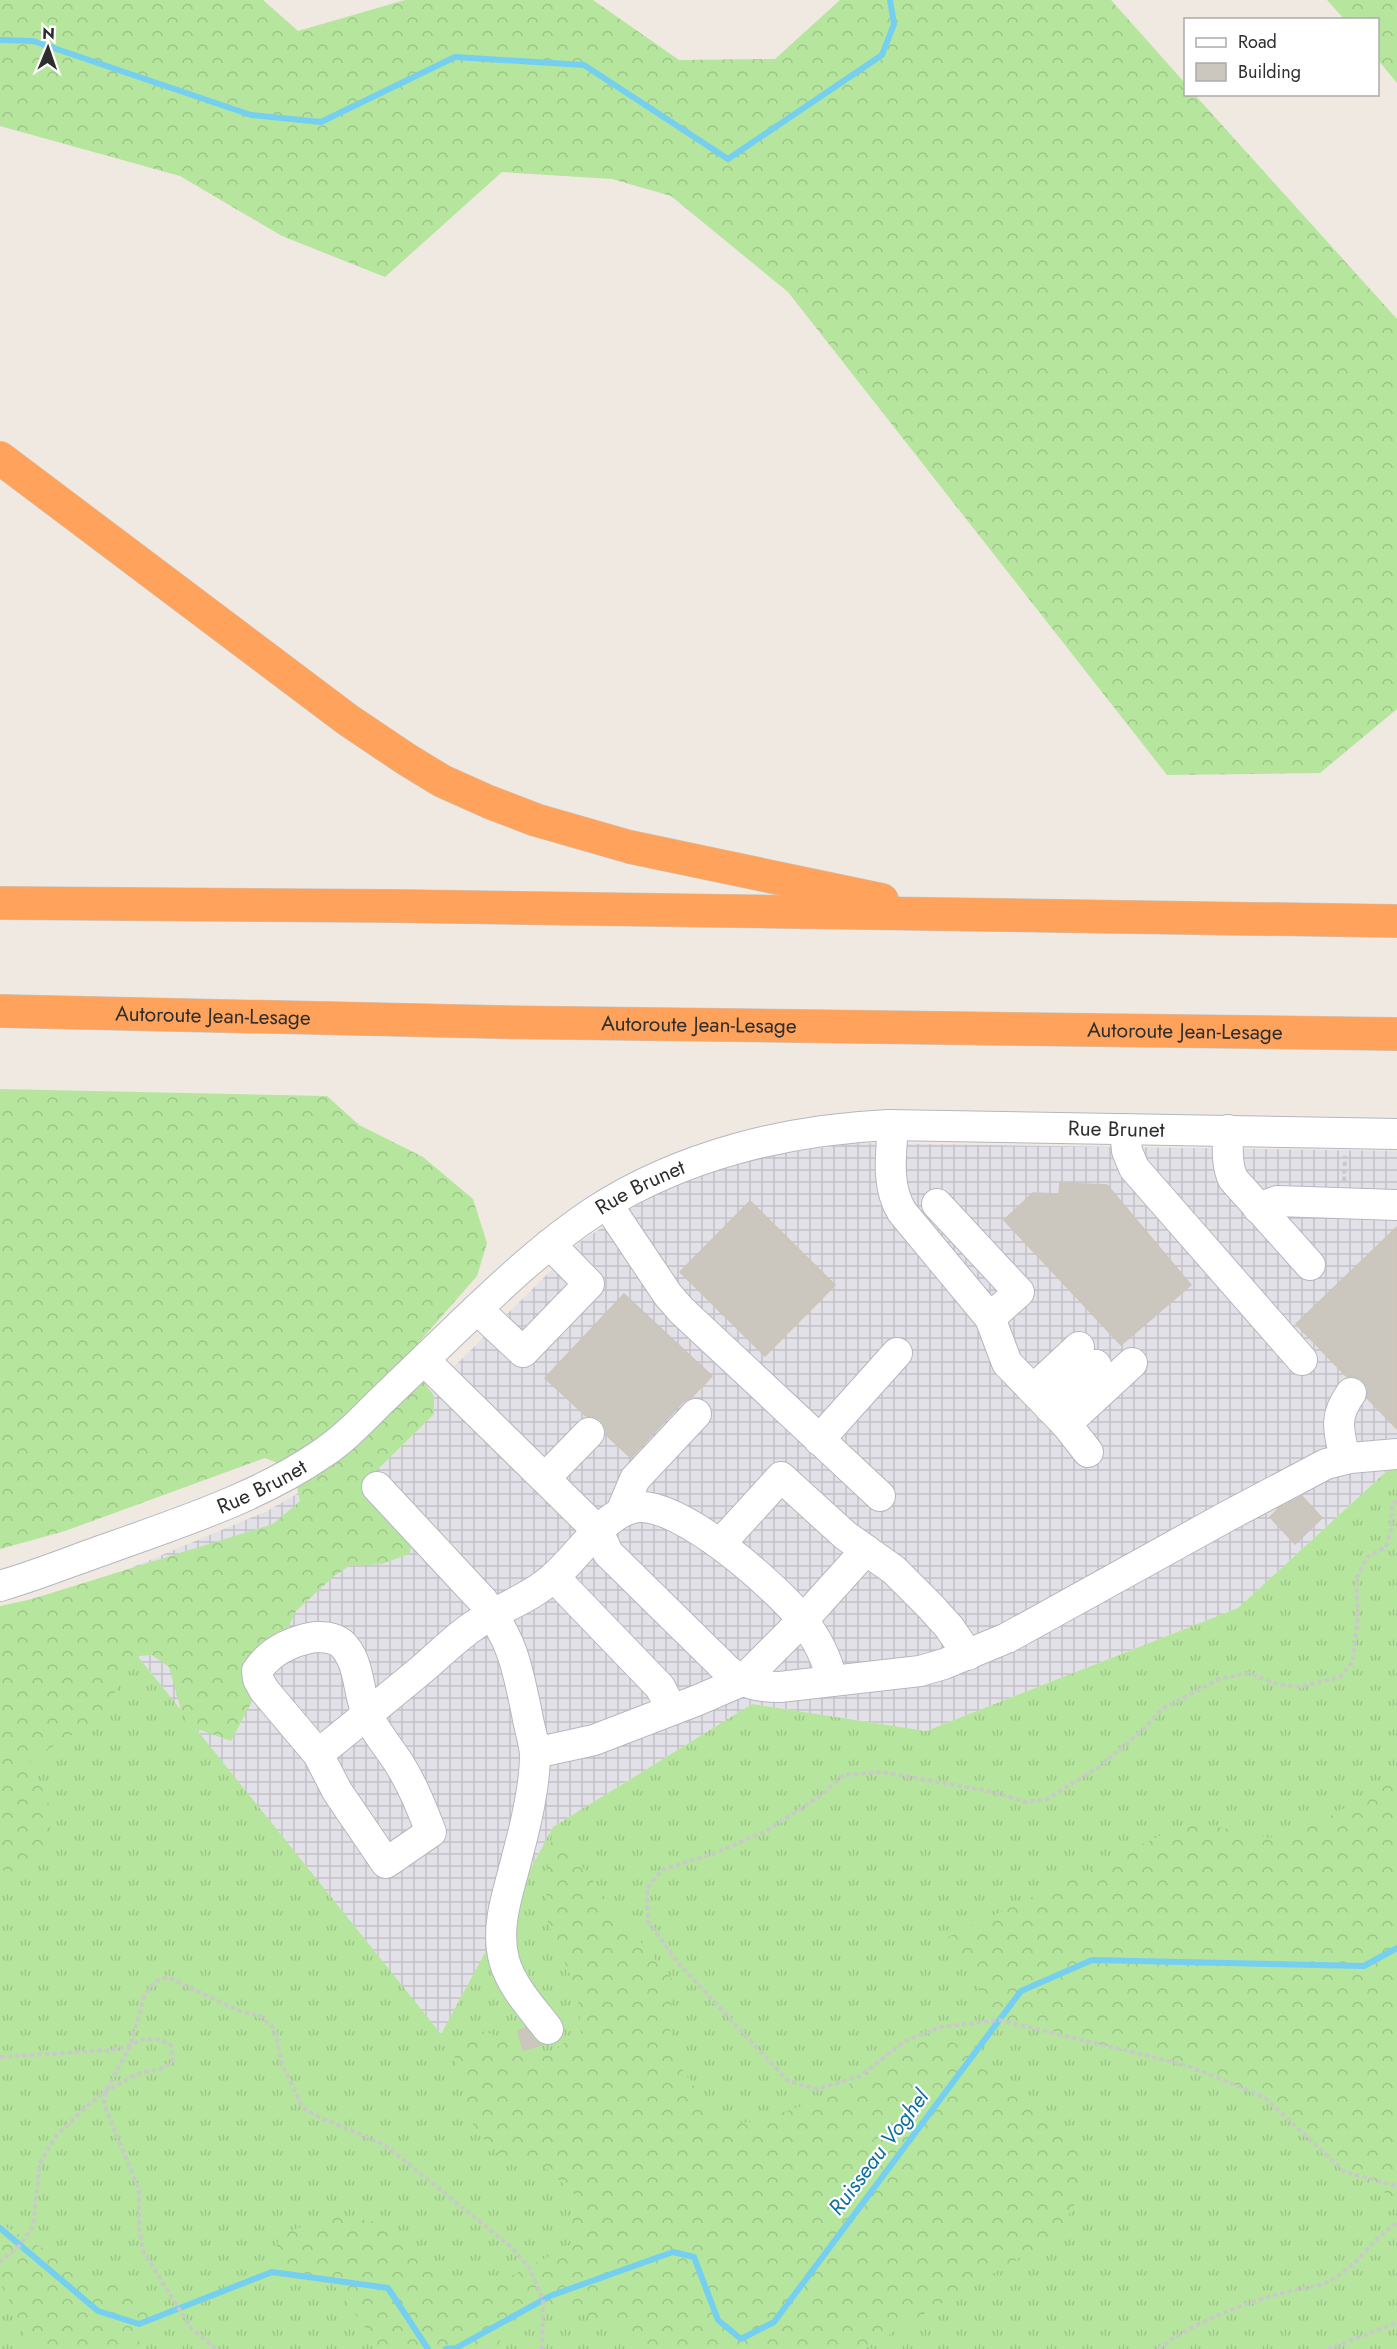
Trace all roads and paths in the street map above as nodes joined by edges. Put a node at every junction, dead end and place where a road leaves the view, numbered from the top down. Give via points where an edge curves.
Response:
1 (0, 458) edge
2 (0, 903) edge
3 (945, 914) junction
4 (1397, 921) edge
5 (0, 1011) edge
6 (109, 1014) junction
7 (0, 1032) edge
8 (1397, 1034) edge
9 (893, 1126) junction
10 (1125, 1129) junction
11 (1228, 1130) junction
12 (1397, 1134) edge
13 (607, 1204) junction
14 (1397, 1204) edge
15 (1258, 1208) junction
16 (927, 1242) junction
17 (550, 1244) junction
18 (1310, 1265) dead end
19 (477, 1309) junction
20 (990, 1318) junction
21 (897, 1353) dead end
22 (1088, 1356) dead end
23 (424, 1360) junction
24 (1302, 1360) dead end
25 (1132, 1363) dead end
26 (1351, 1393) dead end
27 (1050, 1408) junction
28 (696, 1414) dead end
29 (589, 1433) dead end
30 (819, 1440) junction
31 (1088, 1452) dead end
32 (1397, 1454) edge
33 (1345, 1459) junction
34 (545, 1478) junction
35 (377, 1487) dead end
36 (880, 1496) dead end
37 (1397, 1501) edge
38 (621, 1512) junction
39 (598, 1531) junction
40 (720, 1544) junction
41 (866, 1550) junction
42 (554, 1577) junction
43 (0, 1586) edge
44 (494, 1616) junction
45 (802, 1620) junction
46 (968, 1655) junction
47 (742, 1681) junction
48 (832, 1681) junction
49 (672, 1710) junction
50 (367, 1715) junction
51 (535, 1753) junction
52 (318, 1755) junction
53 (548, 2029) dead end
54 (130, 2046) junction
55 (0, 2057) edge
56 (106, 2091) junction
57 (1397, 2186) edge
58 (1397, 2223) edge
59 (0, 2262) edge
60 (1397, 2323) edge
61 (216, 2349) edge
62 (542, 2349) edge
63 (1158, 2349) edge
64 (1328, 2349) edge

1 - 3 highway via 348,720 442,781 513,812 602,840
2 - 3 highway
3 - 4 highway
5 - 6 highway, Autoroute Jean-Lesage
6 - 7 highway
6 - 8 highway, Autoroute Jean-Lesage
9 - 10 street, Rue Brunet
9 - 13 street, Rue Brunet via 803,1134 742,1147 672,1172
9 - 16 street via 893,1194 902,1212
10 - 11 street, Rue Brunet
10 - 24 street via 1126,1151 1134,1168
11 - 12 street, Rue Brunet via 1345,1156
11 - 15 street via 1229,1170
13 - 17 street, Rue Brunet
13 - 30 street via 681,1310
14 - 15 street via 1277,1201
15 - 18 street
16 - 20 street
16 - 20 street via 944,1212 1018,1292
17 - 19 street, Rue Brunet
17 - 19 street via 589,1284 523,1352
19 - 23 street, Rue Brunet
20 - 27 street via 1007,1363
21 - 30 street
22 - 27 street
23 - 34 street
23 - 43 street, Rue Brunet via 337,1442 276,1481 195,1518
25 - 27 street
26 - 33 street via 1338,1419
27 - 31 street
28 - 38 street via 635,1479
29 - 34 street
30 - 36 street
32 - 33 street
33 - 46 street via 1304,1474 1007,1638
34 - 39 street
35 - 44 street
37 - 57 path via 1392,1504 1392,1530 1386,1547 1367,1557 1356,1580 1358,1616 1353,1662 1340,1677 1300,1687 1277,1684 1248,1673 1219,1679 1162,1709 1100,1767 1047,1799 1025,1802 994,1792 882,1772 844,1775 820,1796 765,1831 715,1854 662,1870 647,1888 648,1921 679,1964 788,2081 817,2089 860,2076 905,2041 941,2027 999,2020 1186,2066 1264,2097 1345,2172
38 - 39 street
38 - 40 street via 642,1507 653,1509
39 - 42 street
39 - 47 street via 608,1553
40 - 41 street via 781,1477
40 - 45 street
41 - 45 street
41 - 46 street via 894,1570 930,1606
42 - 44 street
42 - 49 street via 660,1687
44 - 50 street via 472,1627
44 - 51 street via 516,1664
45 - 47 street
45 - 48 street via 825,1654
46 - 48 street via 920,1671
47 - 48 street via 763,1687
47 - 49 street
49 - 51 street via 594,1740
50 - 52 street
50 - 52 street via 349,1654 332,1638 302,1639 273,1653 257,1671 258,1679
50 - 52 street via 401,1766 431,1832 386,1863 337,1791
51 - 53 street via 526,1816 501,1926 504,1961
54 - 55 path
54 - 56 path
54 - 56 path via 144,2039 158,2039 171,2045 173,2061
54 - 62 path via 145,1994 156,1981 167,1977 240,2011 261,2016 275,2029 281,2061 302,2107 385,2145 510,2246 529,2267 543,2300
56 - 59 path via 56,2136 40,2163 33,2226 20,2245
56 - 61 path via 104,2104 138,2190 143,2251 191,2328
58 - 63 path via 1327,2282 1213,2316
60 - 64 path

